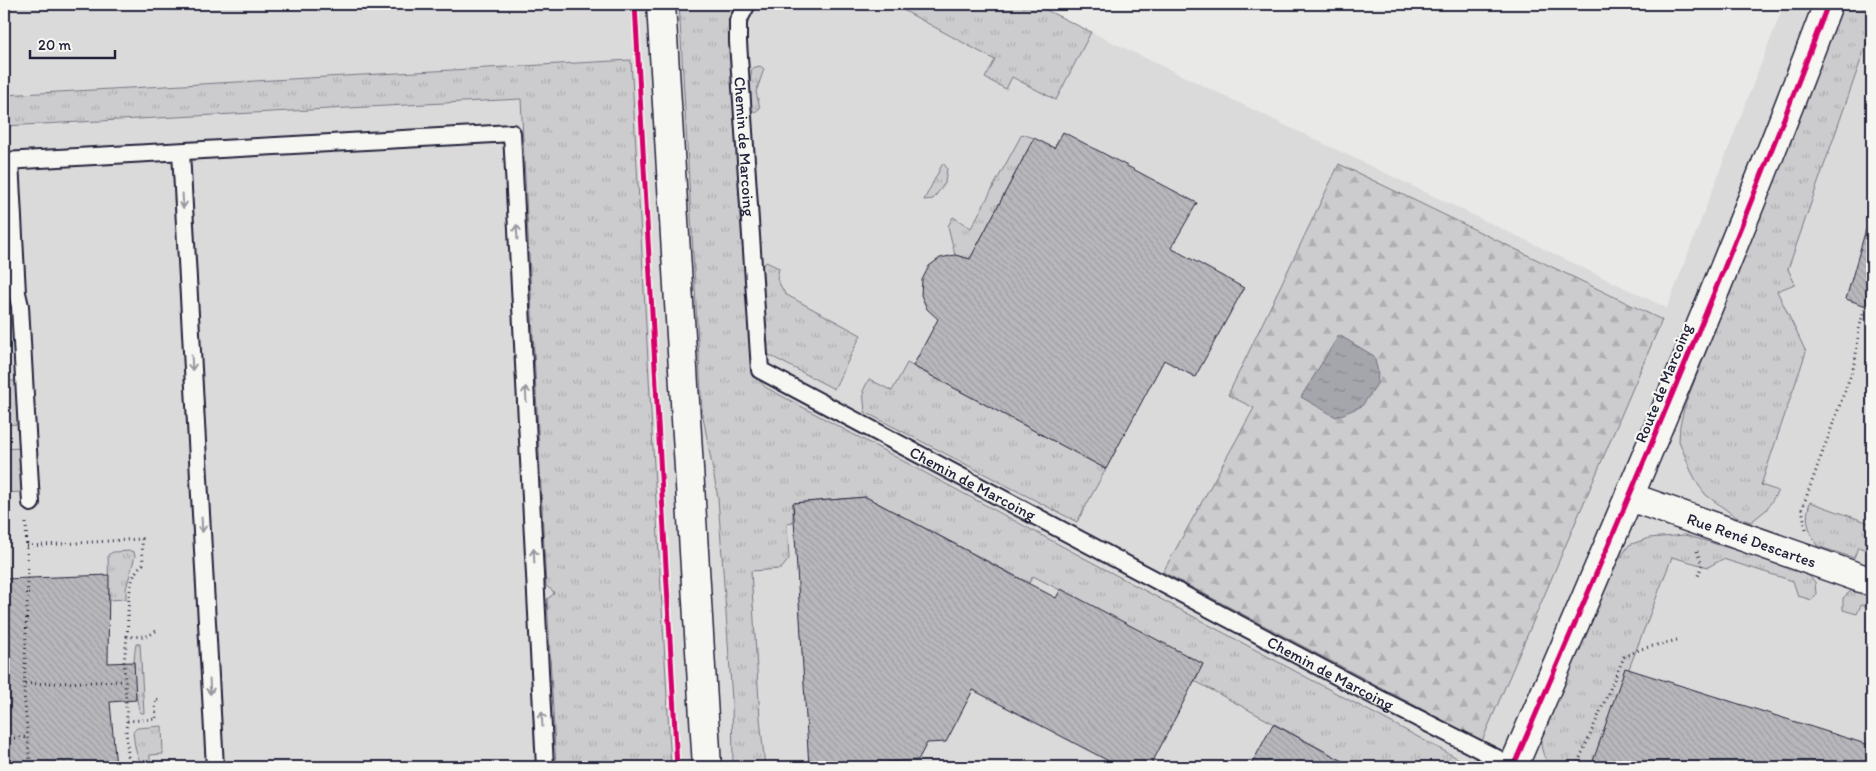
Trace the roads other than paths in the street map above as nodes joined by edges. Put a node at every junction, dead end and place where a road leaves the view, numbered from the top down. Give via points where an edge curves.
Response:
1 (661, 4) edge
2 (747, 4) edge
3 (1828, 4) edge
4 (181, 152) junction
5 (7, 161) edge
6 (1630, 497) junction
7 (31, 503) road end
8 (1872, 582) edge
9 (215, 767) edge
10 (545, 767) edge
11 (708, 767) edge
12 (1514, 767) edge

1 - 11 street
2 - 12 lane, Chemin de Marcoing via 738,21 738,42 760,370
3 - 6 street, Route de Marcoing
4 - 5 lane
4 -> 9 lane
10 -> 4 lane via 512,133
5 - 7 lane via 20,306
6 - 8 street, Rue René Descartes
6 - 12 street, Route de Marcoing

